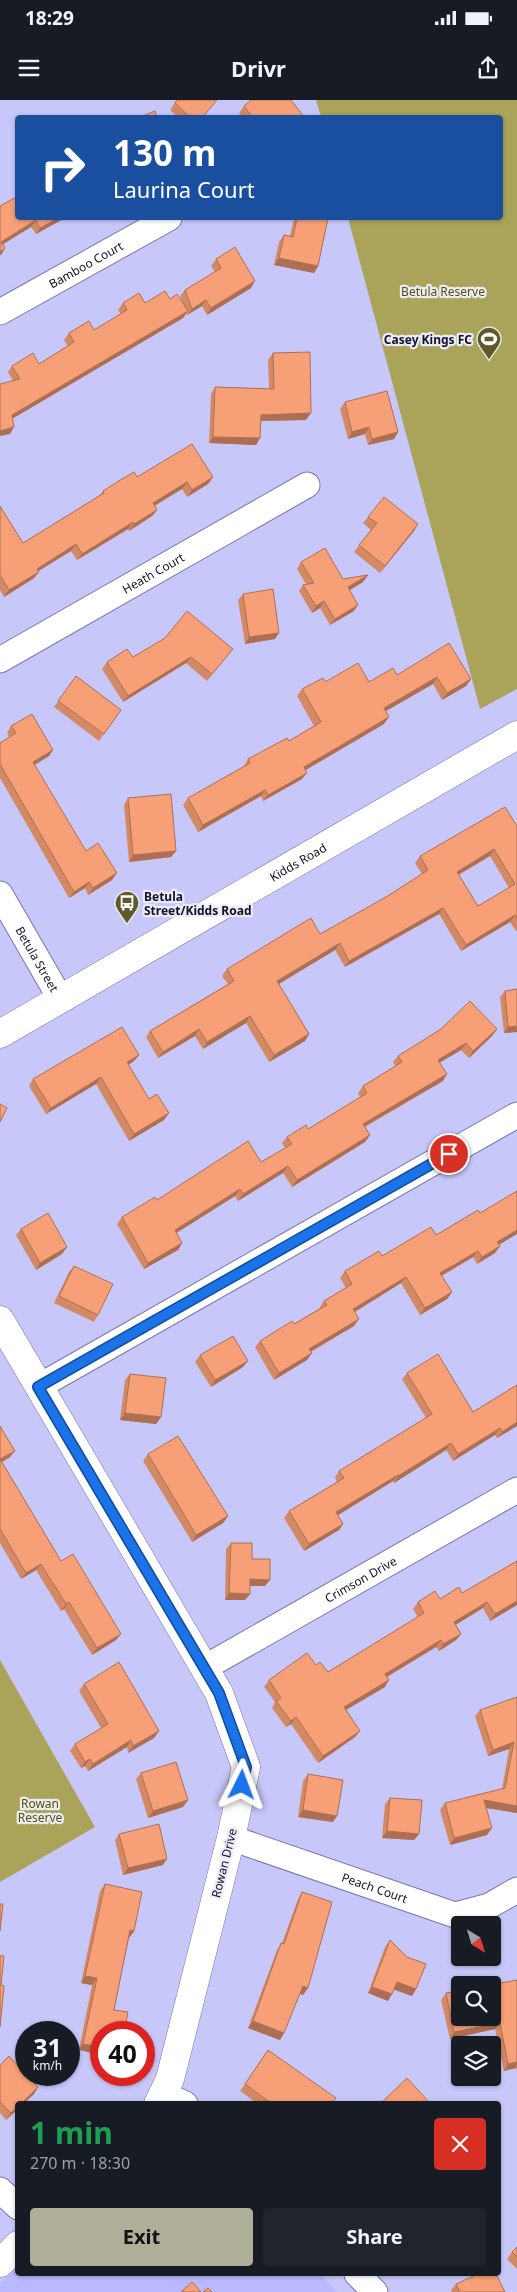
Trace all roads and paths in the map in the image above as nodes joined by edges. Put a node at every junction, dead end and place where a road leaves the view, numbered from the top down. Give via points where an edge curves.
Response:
1 (165, 220) edge
2 (0, 312) edge
3 (307, 485) dead end
4 (0, 660) edge
5 (517, 735) edge
6 (0, 894) edge
7 (60, 998) junction
8 (0, 1034) edge
9 (517, 1115) edge
10 (0, 1320) edge
11 (38, 1387) junction
12 (517, 1490) edge
13 (204, 1668) junction
14 (231, 1838) junction
15 (517, 1890) edge
16 (169, 2100) edge
17 (0, 2190) edge
18 (15, 2204) edge
19 (15, 2248) edge
20 (0, 2263) edge
21 (359, 2276) edge
22 (375, 2292) edge

1 - 2 street, Bamboo Court
3 - 4 street, Heath Court
5 - 7 street, Kidds Road
6 - 7 street, Betula Street
7 - 8 street, Kidds Road
9 - 11 street
10 - 11 street, Rowan Drive
11 - 13 street, Rowan Drive
12 - 13 street, Crimson Drive
13 - 14 street, Rowan Drive via 219,1693 246,1767
14 - 15 street, Peach Court via 455,1915 489,1906
14 - 16 street, Rowan Drive via 170,2079
17 - 18 street
19 - 20 street
21 - 22 street

